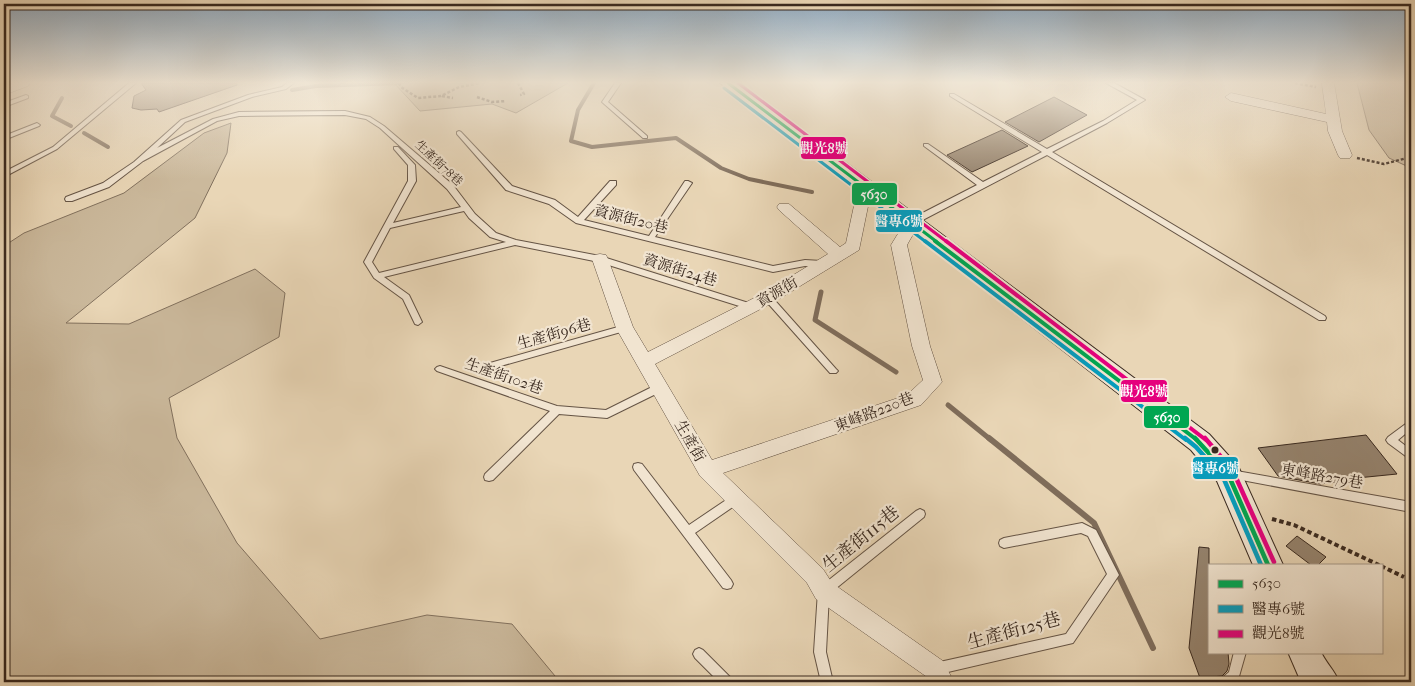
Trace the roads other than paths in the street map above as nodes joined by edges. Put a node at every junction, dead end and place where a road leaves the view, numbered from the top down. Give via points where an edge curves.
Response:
1 (95, 115) edge
2 (199, 115) edge
3 (235, 115) edge
4 (354, 115) edge
5 (620, 115) edge
6 (770, 115) edge
7 (985, 115) edge
8 (1117, 115) edge
9 (1315, 115) edge
10 (1332, 115) edge
11 (1333, 119) junction
12 (37, 124) dead end
13 (459, 133) dead end
14 (645, 136) dead end
15 (4, 138) edge
16 (926, 146) dead end
17 (396, 148) dead end
18 (1046, 152) junction
19 (1345, 155) road end
20 (138, 161) junction
21 (4, 175) edge
22 (614, 183) dead end
23 (688, 183) dead end
24 (982, 185) junction
25 (865, 187) junction
26 (69, 200) dead end
27 (784, 207) dead end
28 (467, 208) junction
29 (579, 221) junction
30 (912, 222) junction
31 (389, 226) junction
32 (650, 238) junction
33 (515, 242) junction
34 (600, 259) junction
35 (832, 260) junction
36 (377, 276) junction
37 (768, 298) junction
38 (752, 307) junction
39 (1322, 318) dead end
40 (418, 322) dead end
41 (625, 328) junction
42 (644, 362) junction
43 (490, 366) dead end
44 (440, 369) dead end
45 (833, 371) dead end
46 (659, 388) junction
47 (557, 410) junction
48 (1411, 424) edge
49 (1411, 456) edge
50 (638, 468) dead end
51 (707, 470) junction
52 (1228, 474) junction
53 (489, 477) dead end
54 (736, 499) junction
55 (1411, 507) edge
56 (920, 514) dead end
57 (688, 532) junction
58 (1004, 543) dead end
59 (1265, 562) edge
60 (727, 584) dead end
61 (824, 591) junction
62 (698, 654) dead end
63 (1240, 654) edge
64 (1305, 654) edge
65 (938, 676) edge
66 (727, 682) edge
67 (827, 682) edge
68 (1226, 682) edge
69 (1323, 682) edge

1 - 21 lane via 55,148
2 - 20 lane via 183,121
3 - 20 lane, 生產街78巷 via 215,120
4 - 28 lane, 生產街78巷 via 368,118 382,127 450,187
5 - 14 lane
6 - 25 main road
7 - 18 lane
8 - 18 lane
9 - 11 street
10 - 11 street
11 - 19 street
12 - 15 lane
13 - 29 lane, 資源街20巷 via 509,188 552,202
16 - 24 lane
17 - 31 lane, 生產街78巷 via 411,165 412,181
18 - 24 lane
18 - 39 lane
20 - 26 lane via 106,185
22 - 29 lane
23 - 32 lane
24 - 30 lane
25 - 30 main road
25 - 35 street, 資源街 via 853,246
27 - 35 street
28 - 31 lane, 生產街78巷
28 - 33 lane, 生產街78巷 via 493,235
29 - 32 lane, 資源街20巷
30 - 51 street, 東峰路220巷 via 898,245 920,346 934,382 914,400
30 - 52 main road via 1200,442
31 - 36 lane, 生產街78巷 via 368,262
32 - 35 lane, 資源街20巷 via 773,268
33 - 34 lane, 生產街78巷
33 - 36 lane, 生產街78巷
34 - 38 lane, 資源街24巷
34 - 41 street, 生產街
35 - 37 street, 資源街
36 - 40 lane via 406,297
37 - 38 street, 資源街
37 - 45 lane
38 - 42 street, 資源街
41 - 42 street, 生產街
41 - 43 lane, 生產街96巷
42 - 46 street, 生產街
44 - 47 lane, 生產街102巷
46 - 47 lane, 生產街102巷 via 606,414
46 - 51 street, 生產街
47 - 53 lane, 生產街102巷
48 - 49 lane via 1392,440
50 - 57 lane
51 - 54 street, 生產街
52 - 55 lane, 東峰路279巷
52 - 59 main road
54 - 57 lane
54 - 61 street, 生產街 via 816,576
56 - 61 lane, 生產街115巷
57 - 60 lane
58 - 65 lane, 生產街125巷 via 1082,528 1092,533 1113,575 1069,639
61 - 65 street, 生產街
61 - 67 lane via 820,652
62 - 66 lane
63 - 68 lane via 1234,676
64 - 69 main road

